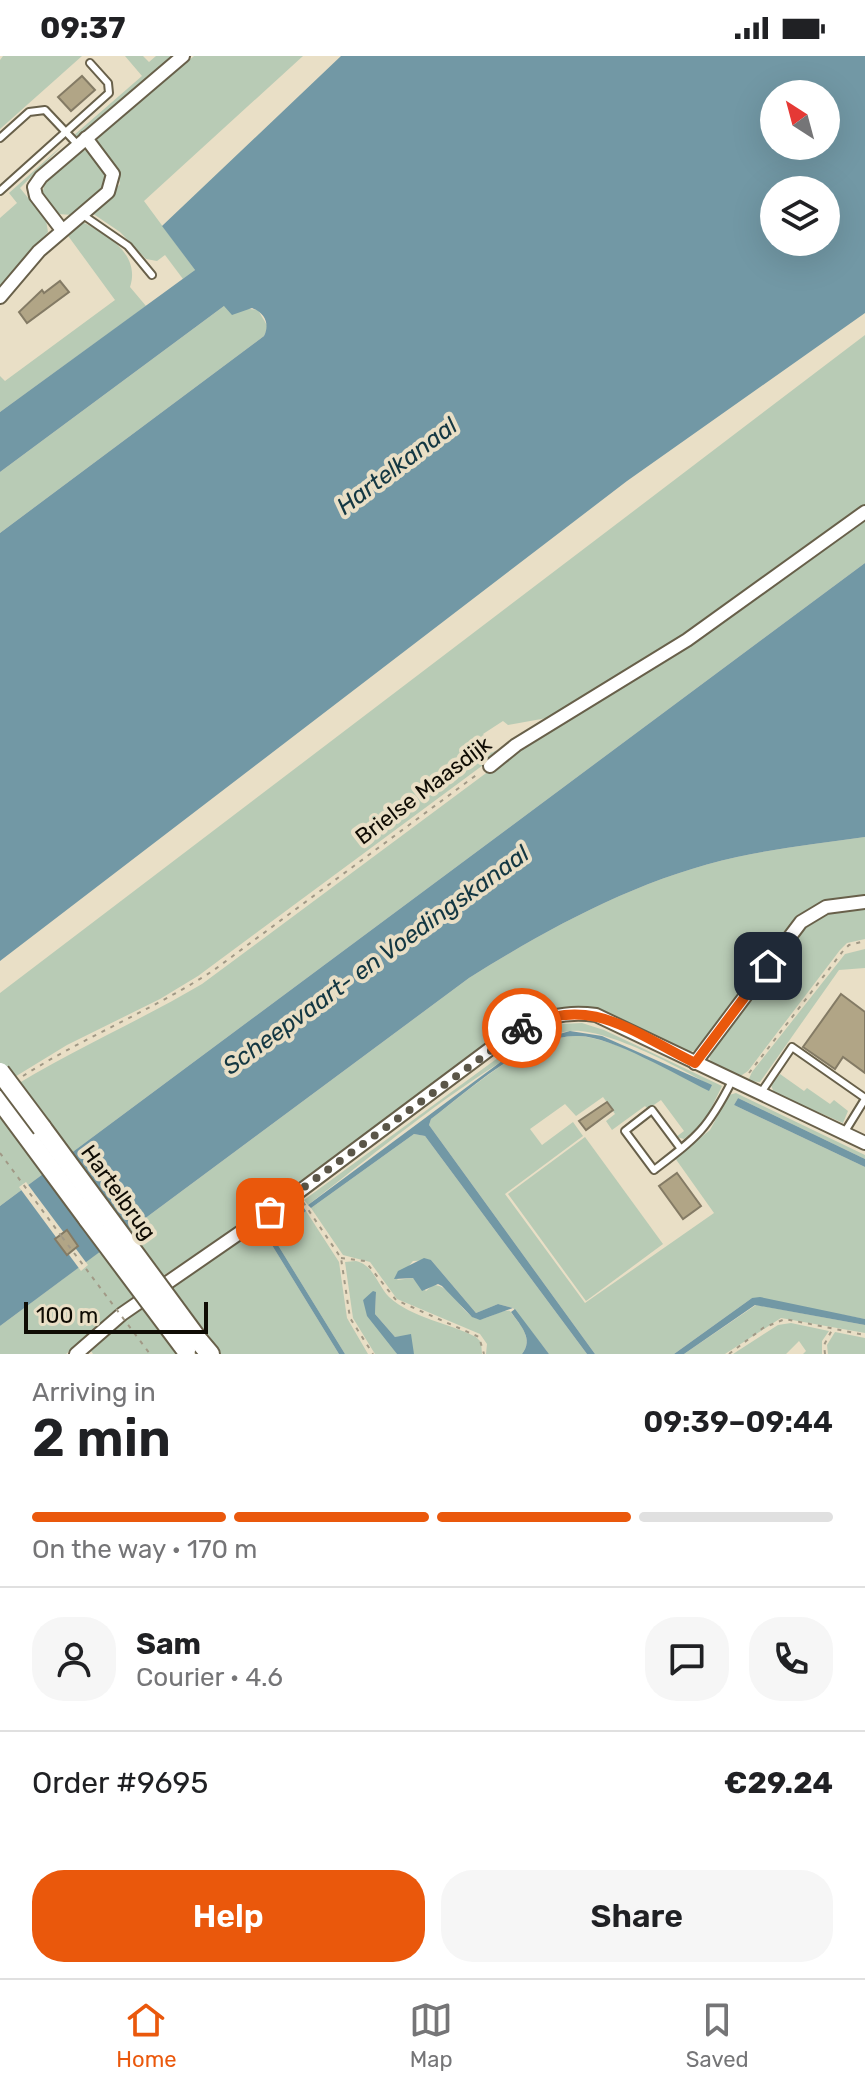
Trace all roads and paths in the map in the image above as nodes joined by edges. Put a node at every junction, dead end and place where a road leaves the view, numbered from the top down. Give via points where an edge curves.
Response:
1 (183, 56) edge
2 (90, 63) dead end
3 (67, 131) junction
4 (0, 138) edge
5 (82, 141) junction
6 (0, 191) edge
7 (82, 214) junction
8 (62, 230) junction
9 (152, 275) dead end
10 (0, 297) edge
11 (865, 512) edge
12 (490, 766) joint
13 (865, 902) edge
14 (865, 941) edge
15 (695, 1063) junction
16 (0, 1072) edge
17 (23, 1076) dead end
18 (736, 1083) junction
19 (760, 1094) junction
20 (865, 1099) edge
21 (0, 1100) edge
22 (844, 1133) junction
23 (865, 1143) edge
24 (681, 1149) junction
25 (0, 1153) edge
26 (303, 1202) dead end
27 (341, 1258) junction
28 (833, 1329) junction
29 (865, 1335) edge
30 (196, 1350) edge
31 (76, 1354) edge
32 (150, 1354) edge
33 (373, 1354) edge
34 (484, 1354) edge
35 (729, 1354) edge
36 (825, 1354) edge

1 - 5 street
2 - 3 lane via 108,83 109,93
3 - 4 lane via 52,115 36,110
3 - 5 lane
3 - 6 lane
5 - 7 street via 113,174 108,192
5 - 8 street via 34,187
7 - 8 street
7 - 9 lane via 128,246
8 - 10 street
11 - 12 street, Brielse Maasdijk via 736,607
12 - 17 path, Brielse Maasdijk via 214,970
13 - 15 street via 826,907 801,922
14 - 18 path via 843,951
15 - 18 street
15 - 31 street via 596,1015 571,1011 547,1016 510,1034 296,1194 122,1314
16 - 30 main road, Hartelbrug, bridge
18 - 19 street
18 - 24 lane via 710,1124
19 - 20 lane via 792,1047
19 - 22 street
20 - 22 lane
21 - 30 main road, Hartelbrug, bridge
22 - 23 street
24 - 24 lane via 652,1110 625,1131 654,1170
25 - 32 path, bridge
26 - 27 path
27 - 33 path via 350,1318
27 - 34 path via 365,1261 396,1300 479,1337
28 - 29 path
28 - 35 path via 785,1319 763,1328
28 - 36 path

